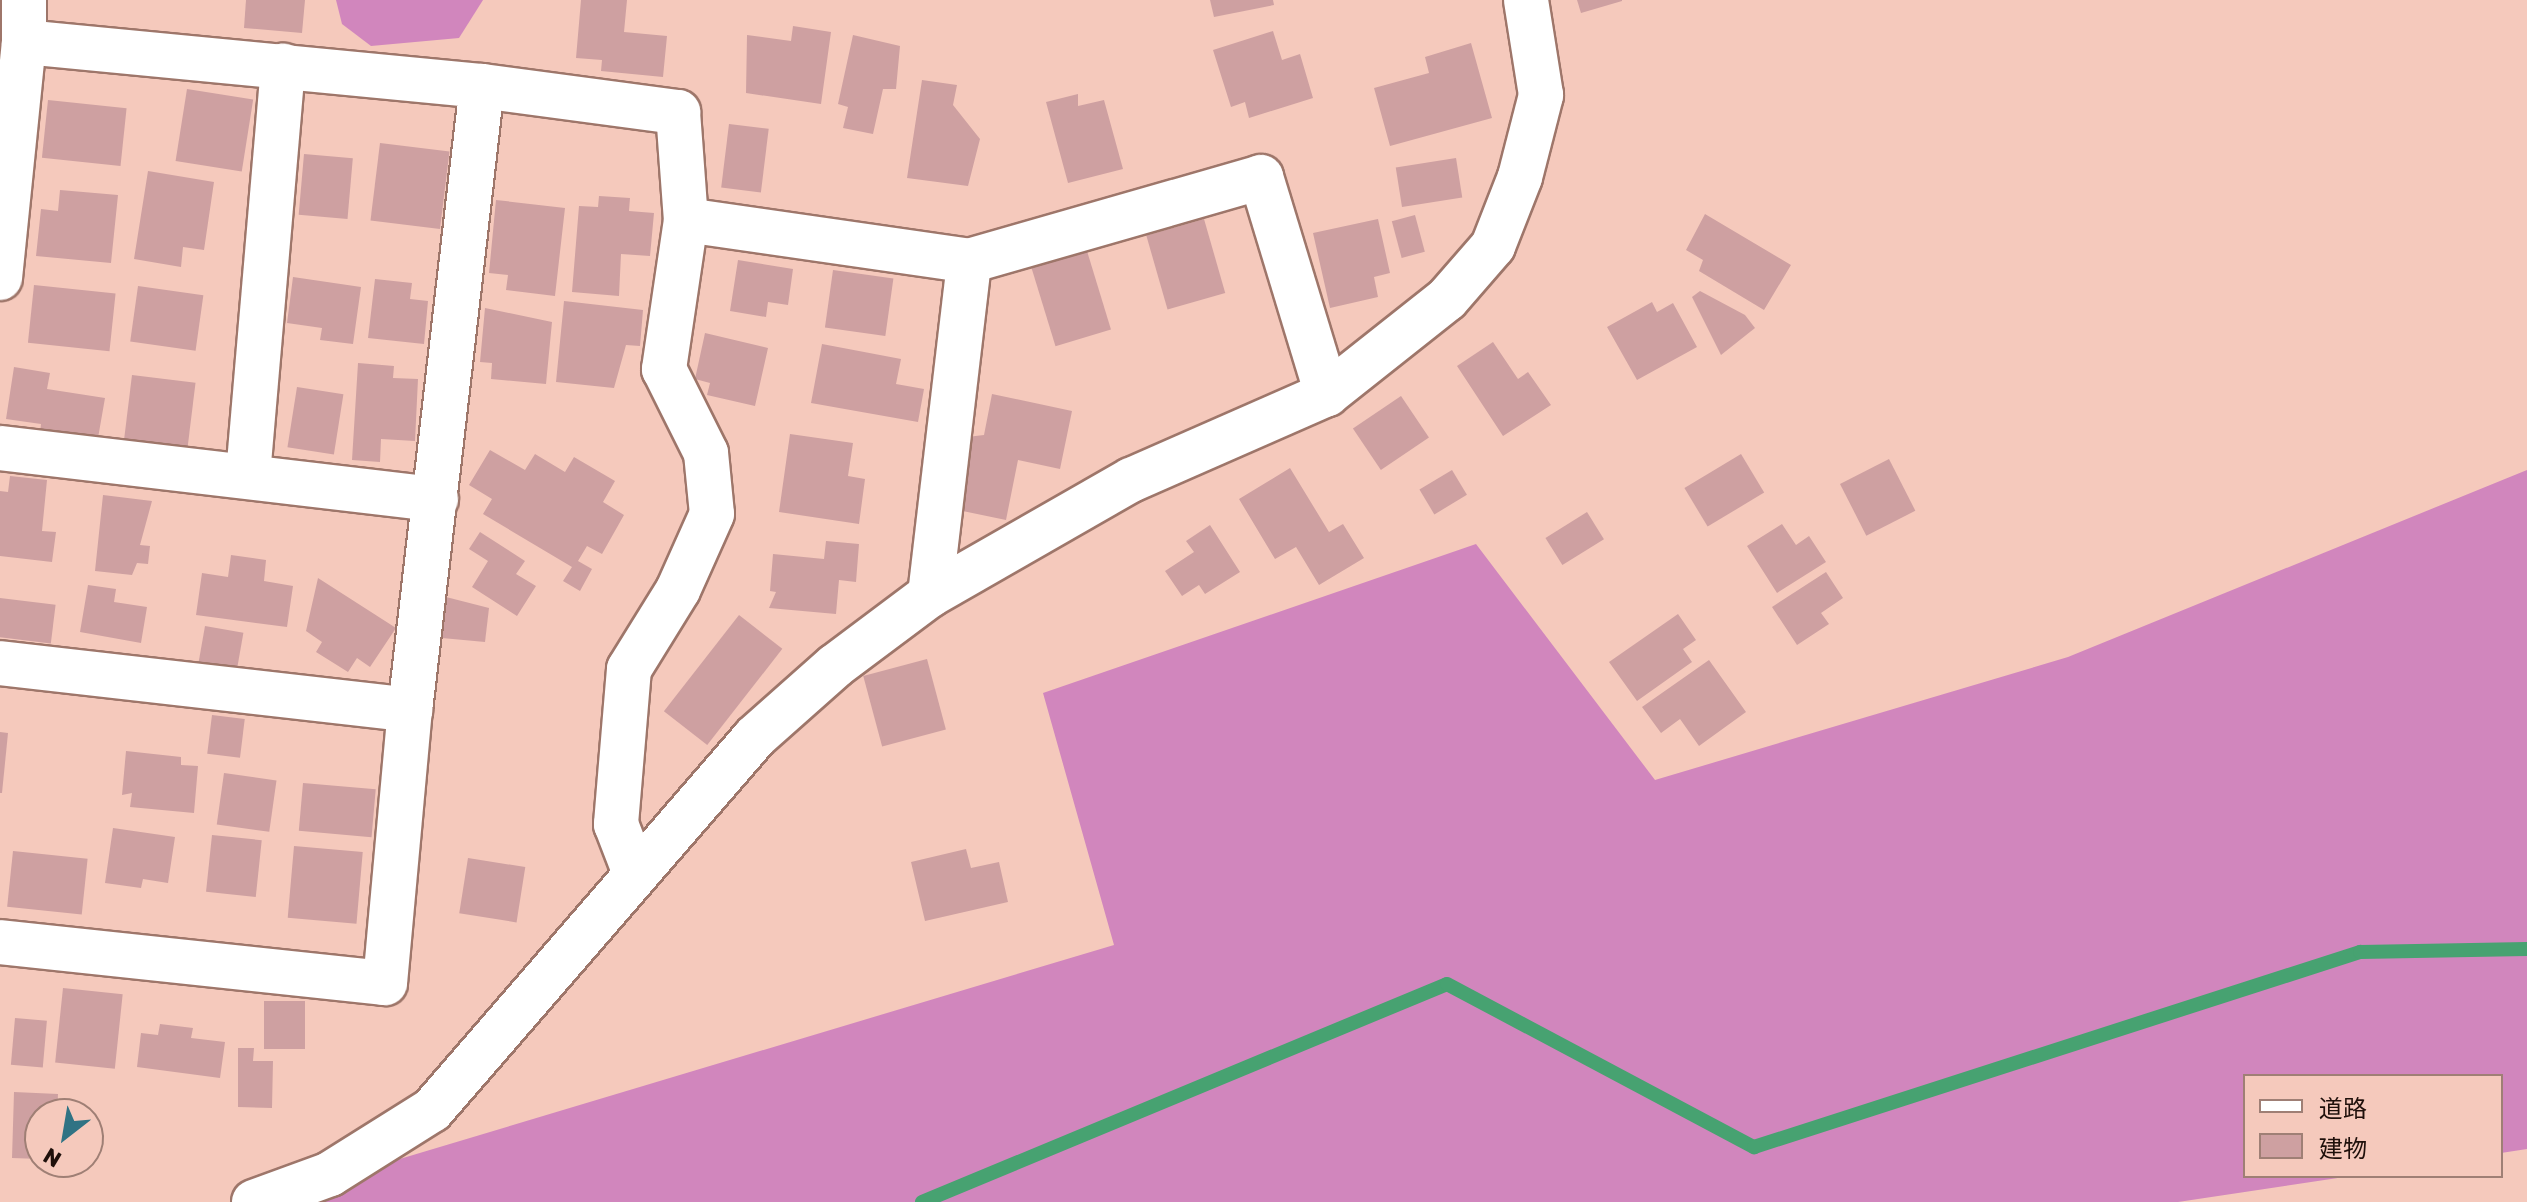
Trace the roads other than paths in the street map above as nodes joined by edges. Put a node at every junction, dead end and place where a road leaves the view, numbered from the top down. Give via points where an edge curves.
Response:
1 (1526, 0) edge
2 (24, 21) edge
3 (283, 65) junction
4 (482, 86) junction
5 (686, 220) junction
6 (969, 261) junction
7 (0, 278) edge
8 (1327, 394) junction
9 (0, 448) edge
10 (248, 475) junction
11 (436, 499) junction
12 (930, 595) junction
13 (0, 663) edge
14 (410, 710) junction
15 (634, 871) junction
16 (0, 942) edge
17 (254, 1202) edge

1 - 8 street via 1541,95 1493,246 1447,299
2 - 3 street
2 - 7 street
3 - 4 street
3 - 10 street
4 - 5 street via 678,112
4 - 11 street
5 - 6 street
5 - 15 street via 664,369 706,453 712,514 678,590 629,669 616,824
6 - 8 street via 1261,177
6 - 12 street
8 - 12 street via 1131,480
9 - 10 street
10 - 11 street
11 - 14 street
12 - 15 street via 835,666 755,737
13 - 14 street
14 - 16 street via 385,983
15 - 17 street via 432,1110 330,1174

